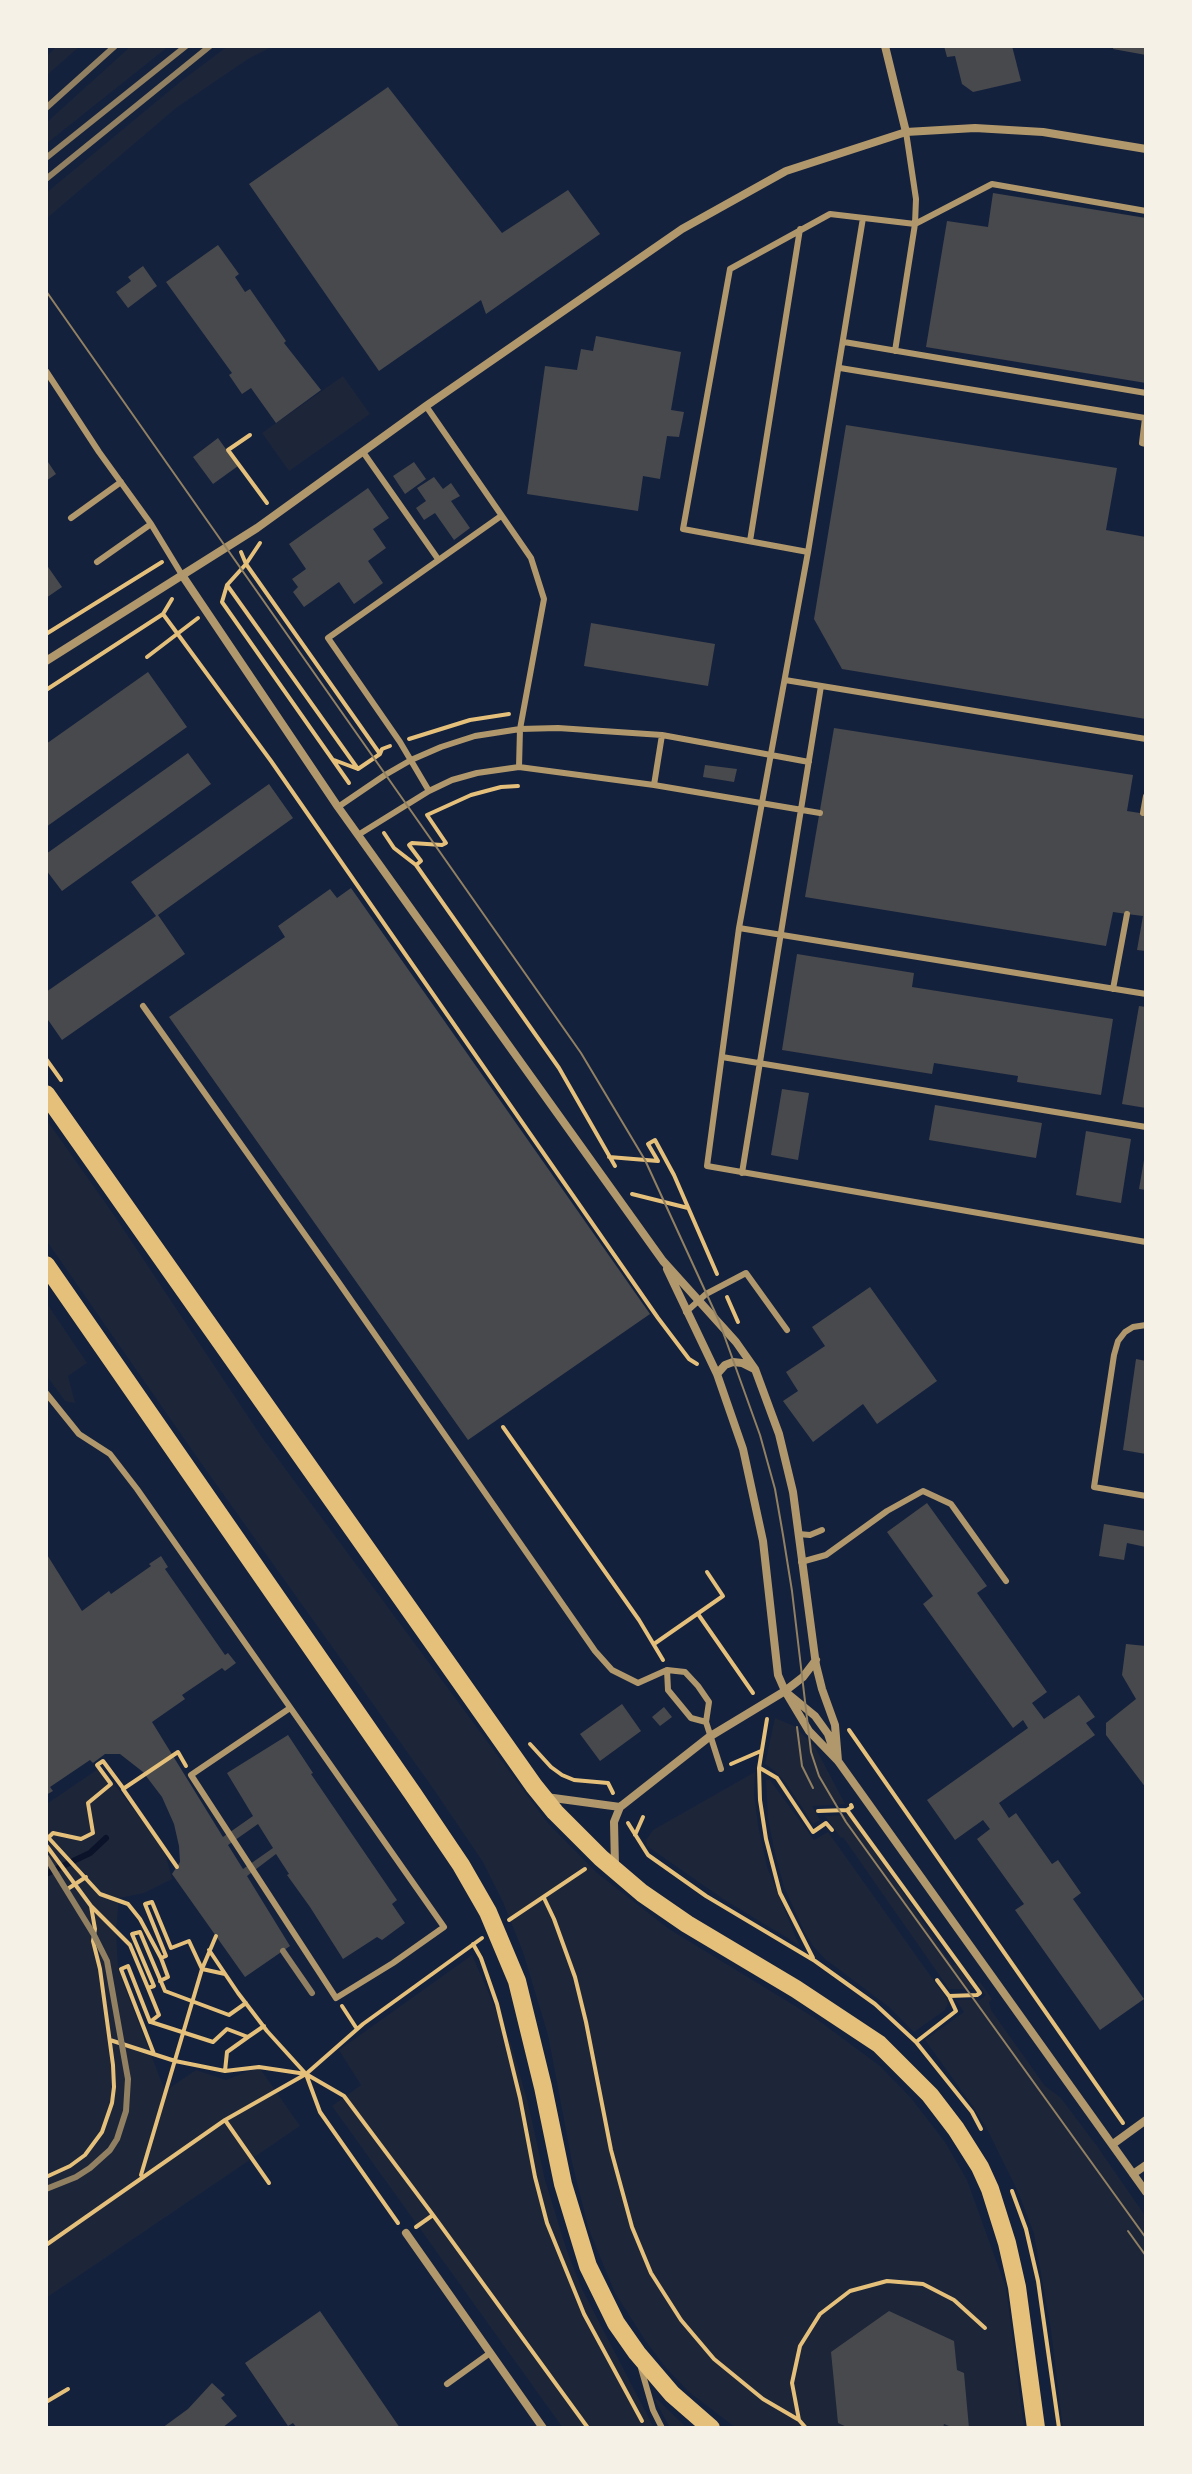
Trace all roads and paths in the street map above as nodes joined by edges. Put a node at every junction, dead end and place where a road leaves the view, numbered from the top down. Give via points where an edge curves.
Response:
1 (885, 46) edge
2 (906, 132) junction
3 (1146, 149) edge
4 (1146, 211) edge
5 (863, 218) junction
6 (915, 224) junction
7 (800, 229) junction
8 (844, 342) junction
9 (895, 351) junction
10 (840, 368) junction
11 (46, 371) edge
12 (1146, 393) edge
13 (426, 406) junction
14 (250, 435) dead end
15 (1146, 444) edge
16 (363, 452) junction
17 (121, 482) junction
18 (275, 515) junction
19 (501, 516) junction
20 (71, 518) dead end
21 (151, 524) junction
22 (750, 541) junction
23 (808, 552) junction
24 (171, 556) junction
25 (438, 559) junction
26 (97, 562) dead end
27 (182, 575) junction
28 (227, 585) junction
29 (163, 614) junction
30 (177, 633) junction
31 (46, 634) edge
32 (147, 657) dead end
33 (46, 661) edge
34 (785, 680) junction
35 (821, 686) junction
36 (46, 690) edge
37 (524, 712) junction
38 (520, 729) junction
39 (662, 735) junction
40 (1146, 739) edge
41 (400, 742) junction
42 (380, 754) junction
43 (771, 755) junction
44 (332, 759) junction
45 (411, 760) junction
46 (809, 762) junction
47 (519, 767) junction
48 (358, 769) junction
49 (654, 785) junction
50 (518, 786) dead end
51 (429, 791) junction
52 (357, 794) junction
53 (1146, 796) edge
54 (761, 804) junction
55 (338, 807) junction
56 (801, 810) junction
57 (820, 813) dead end
58 (1143, 813) dead end
59 (377, 824) junction
60 (358, 835) junction
61 (416, 865) junction
62 (1127, 914) dead end
63 (739, 928) junction
64 (781, 934) junction
65 (1113, 989) junction
66 (1146, 994) edge
67 (143, 1006) dead end
68 (722, 1057) junction
69 (46, 1059) edge
70 (760, 1063) junction
71 (62, 1083) dead end
72 (46, 1094) edge
73 (1146, 1127) edge
74 (609, 1157) junction
75 (617, 1170) dead end
76 (742, 1173) junction
77 (625, 1182) dead end
78 (688, 1208) junction
79 (1146, 1242) edge
80 (663, 1261) junction
81 (46, 1265) edge
82 (722, 1285) junction
83 (699, 1299) junction
84 (686, 1312) junction
85 (739, 1325) dead end
86 (1146, 1325) edge
87 (787, 1330) dead end
88 (755, 1369) junction
89 (717, 1374) junction
90 (46, 1393) edge
91 (503, 1427) dead end
92 (1146, 1496) edge
93 (822, 1530) dead end
94 (798, 1534) junction
95 (801, 1562) junction
96 (707, 1572) dead end
97 (1006, 1581) dead end
98 (698, 1614) junction
99 (654, 1644) junction
100 (816, 1659) junction
101 (667, 1670) junction
102 (785, 1691) junction
103 (761, 1705) junction
104 (290, 1708) junction
105 (842, 1720) dead end
106 (706, 1722) junction
107 (709, 1737) junction
108 (529, 1742) dead end
109 (761, 1751) junction
110 (838, 1761) junction
111 (759, 1768) junction
112 (721, 1769) joint
113 (191, 1775) junction
114 (123, 1789) junction
115 (542, 1797) junction
116 (620, 1807) junction
117 (847, 1810) dead end
118 (643, 1817) dead end
119 (853, 1817) dead end
120 (826, 1823) junction
121 (832, 1830) dead end
122 (48, 1836) edge
123 (46, 1845) edge
124 (608, 1864) junction
125 (177, 1867) dead end
126 (86, 1877) junction
127 (75, 1884) junction
128 (66, 1890) dead end
129 (544, 1897) junction
130 (91, 1906) junction
131 (496, 1929) junction
132 (216, 1936) dead end
133 (209, 1950) junction
134 (161, 1958) junction
135 (202, 1969) junction
136 (225, 1974) junction
137 (937, 1980) dead end
138 (160, 1981) junction
139 (148, 1988) junction
140 (949, 1996) junction
141 (336, 1998) junction
142 (193, 2002) junction
143 (246, 2003) junction
144 (150, 2022) junction
145 (264, 2026) junction
146 (358, 2029) junction
147 (184, 2033) junction
148 (248, 2037) junction
149 (110, 2040) junction
150 (916, 2042) dead end
151 (154, 2054) junction
152 (175, 2061) junction
153 (225, 2071) junction
154 (306, 2074) junction
155 (225, 2120) junction
156 (1146, 2120) edge
157 (1130, 2132) junction
158 (1113, 2144) junction
159 (1146, 2165) edge
160 (1133, 2174) junction
161 (46, 2177) edge
162 (140, 2177) junction
163 (269, 2183) dead end
164 (1146, 2192) edge
165 (406, 2233) joint
166 (46, 2245) edge
167 (985, 2328) dead end
168 (490, 2353) junction
169 (637, 2353) junction
170 (447, 2384) dead end
171 (68, 2389) dead end
172 (46, 2402) edge
173 (799, 2420) junction
174 (543, 2428) edge
175 (588, 2428) edge
176 (662, 2428) edge
177 (711, 2428) edge
178 (806, 2428) edge
179 (1036, 2428) edge

1 - 2 street
2 - 3 street via 1043,132
2 - 6 lane
2 - 13 street via 786,171 682,229
4 - 6 lane via 992,184
5 - 6 lane
5 - 7 lane via 830,214
5 - 8 lane
6 - 9 lane
7 - 22 lane
7 - 22 lane via 730,269 683,529
8 - 9 lane
8 - 10 lane
9 - 12 lane
10 - 15 lane via 1145,418
10 - 23 lane
11 - 17 lane
13 - 16 street
13 - 19 lane
14 - 18 path via 228,450
16 - 18 street
16 - 25 lane
17 - 20 lane
17 - 21 lane
18 - 27 street
19 - 25 lane
19 - 37 lane via 531,558 544,599
21 - 24 lane
21 - 26 lane
22 - 23 lane
23 - 34 lane
24 - 27 lane
24 - 31 path
25 - 41 lane via 328,638
27 - 29 path
27 - 33 street
27 - 55 street
28 - 42 path via 246,564
28 - 44 path via 222,602
28 - 48 path
29 - 30 path
29 - 36 path
30 - 32 path
30 - 89 path via 658,1318 689,1359
34 - 35 lane
34 - 43 lane
35 - 40 lane
35 - 46 lane
37 - 38 lane
37 - 41 path via 470,720
38 - 39 lane
38 - 45 lane via 475,736
38 - 47 lane
39 - 43 lane
39 - 49 lane
41 - 42 path
41 - 45 lane
42 - 48 path
43 - 46 lane
43 - 54 lane
44 - 48 path
44 - 52 path
45 - 51 lane
45 - 52 lane
46 - 56 lane
47 - 49 lane
47 - 51 lane via 477,773
49 - 54 lane
50 - 61 path via 471,795 427,815 446,843 409,845 421,861
51 - 59 lane
52 - 55 lane
53 - 58 lane
54 - 56 lane
54 - 63 lane
55 - 60 street
56 - 57 lane
56 - 64 lane
59 - 60 lane
59 - 61 path via 394,848
60 - 80 street
61 - 74 path via 559,1068
62 - 65 lane
63 - 64 lane
63 - 68 lane
64 - 65 lane
64 - 70 lane
65 - 66 lane
67 - 101 lane via 595,1651 612,1670 638,1683
68 - 70 lane
68 - 76 lane via 707,1166
69 - 71 path
70 - 73 lane
70 - 76 lane
72 - 115 main road
74 - 75 path
74 - 78 path via 658,1161 648,1144 655,1140
76 - 79 lane
77 - 78 path via 633,1195
78 - 82 path
80 - 83 street
80 - 84 street
81 - 131 main road via 413,1794
82 - 83 lane
82 - 85 path
82 - 87 lane via 746,1273
83 - 84 lane
83 - 88 street
84 - 89 street
86 - 92 lane via 1133,1327 1118,1341 1094,1487
88 - 89 street via 733,1362
88 - 94 street via 779,1434
89 - 102 street via 754,1492 778,1675
90 - 104 lane via 79,1434 110,1454
91 - 99 path
93 - 94 lane
94 - 95 street
95 - 97 lane via 826,1555 923,1491 951,1504
95 - 100 street
96 - 98 path via 723,1596
98 - 99 path
98 - 103 path
99 - 101 path
100 - 102 street
100 - 110 street via 835,1725
101 - 106 lane via 668,1690 691,1718
101 - 106 lane via 685,1672 698,1686 709,1702
102 - 103 street
102 - 110 street via 809,1731
102 - 110 street via 815,1716
103 - 107 street
103 - 109 path via 768,1720
104 - 113 lane
104 - 141 lane via 444,1927
105 - 157 path
106 - 107 lane
107 - 112 lane
107 - 116 street
108 - 116 path via 562,1775 608,1783
109 - 111 path
109 - 112 path
110 - 158 street
111 - 118 path via 766,1839 780,1893 815,1961 648,1855 635,1836
111 - 120 path via 777,1778 813,1832
113 - 114 path via 178,1752
113 - 141 lane
114 - 122 path via 103,1761 97,1765 111,1784 88,1803 93,1833 81,1839
114 - 125 path
115 - 116 street
115 - 124 main road
116 - 124 street
117 - 120 path via 818,1811
119 - 140 path via 980,1993
120 - 121 path
122 - 126 path
123 - 127 path
124 - 129 path
124 - 179 main road via 687,1924 879,2044 930,2095 990,2189 1017,2287
126 - 127 path
126 - 134 path via 100,1894 128,1904
127 - 128 path
127 - 130 path
129 - 131 path
129 - 173 path via 575,1977 611,2150 651,2273 714,2359
130 - 139 path via 130,1945
130 - 149 path
131 - 146 path
131 - 169 main road via 517,1981 580,2243 600,2293
132 - 133 path
133 - 135 path
133 - 136 path
134 - 135 path via 166,1956 145,1904 152,1902 171,1948 189,1941
134 - 138 path via 168,1977
135 - 136 path
135 - 142 path
136 - 143 path
137 - 140 path
138 - 139 path via 140,1932 132,1934 154,1986
138 - 142 path via 165,1991
139 - 144 path via 159,2015
140 - 150 path via 956,2011
141 - 146 path
142 - 143 path via 229,2015
142 - 147 path
143 - 145 path
144 - 147 path
144 - 151 path via 128,1966 121,1969
145 - 148 path
145 - 154 path
146 - 154 path
147 - 148 path via 213,2042 227,2029
147 - 152 path
148 - 153 path via 227,2052
149 - 151 path
149 - 161 path via 114,2087 102,2132 85,2155
151 - 152 path
152 - 153 path
152 - 162 path
153 - 154 path via 259,2067
154 - 155 path
154 - 165 path via 320,2112
154 - 175 path via 344,2096
155 - 162 path
155 - 163 path
156 - 157 street
157 - 158 street
158 - 160 street
159 - 160 street
160 - 164 street
162 - 166 path
165 - 168 street
167 - 173 path via 954,2300 923,2284 887,2281 850,2291 820,2314 800,2346 792,2383
168 - 170 lane
168 - 174 street
169 - 176 lane
169 - 177 main road
171 - 172 path
173 - 178 path

